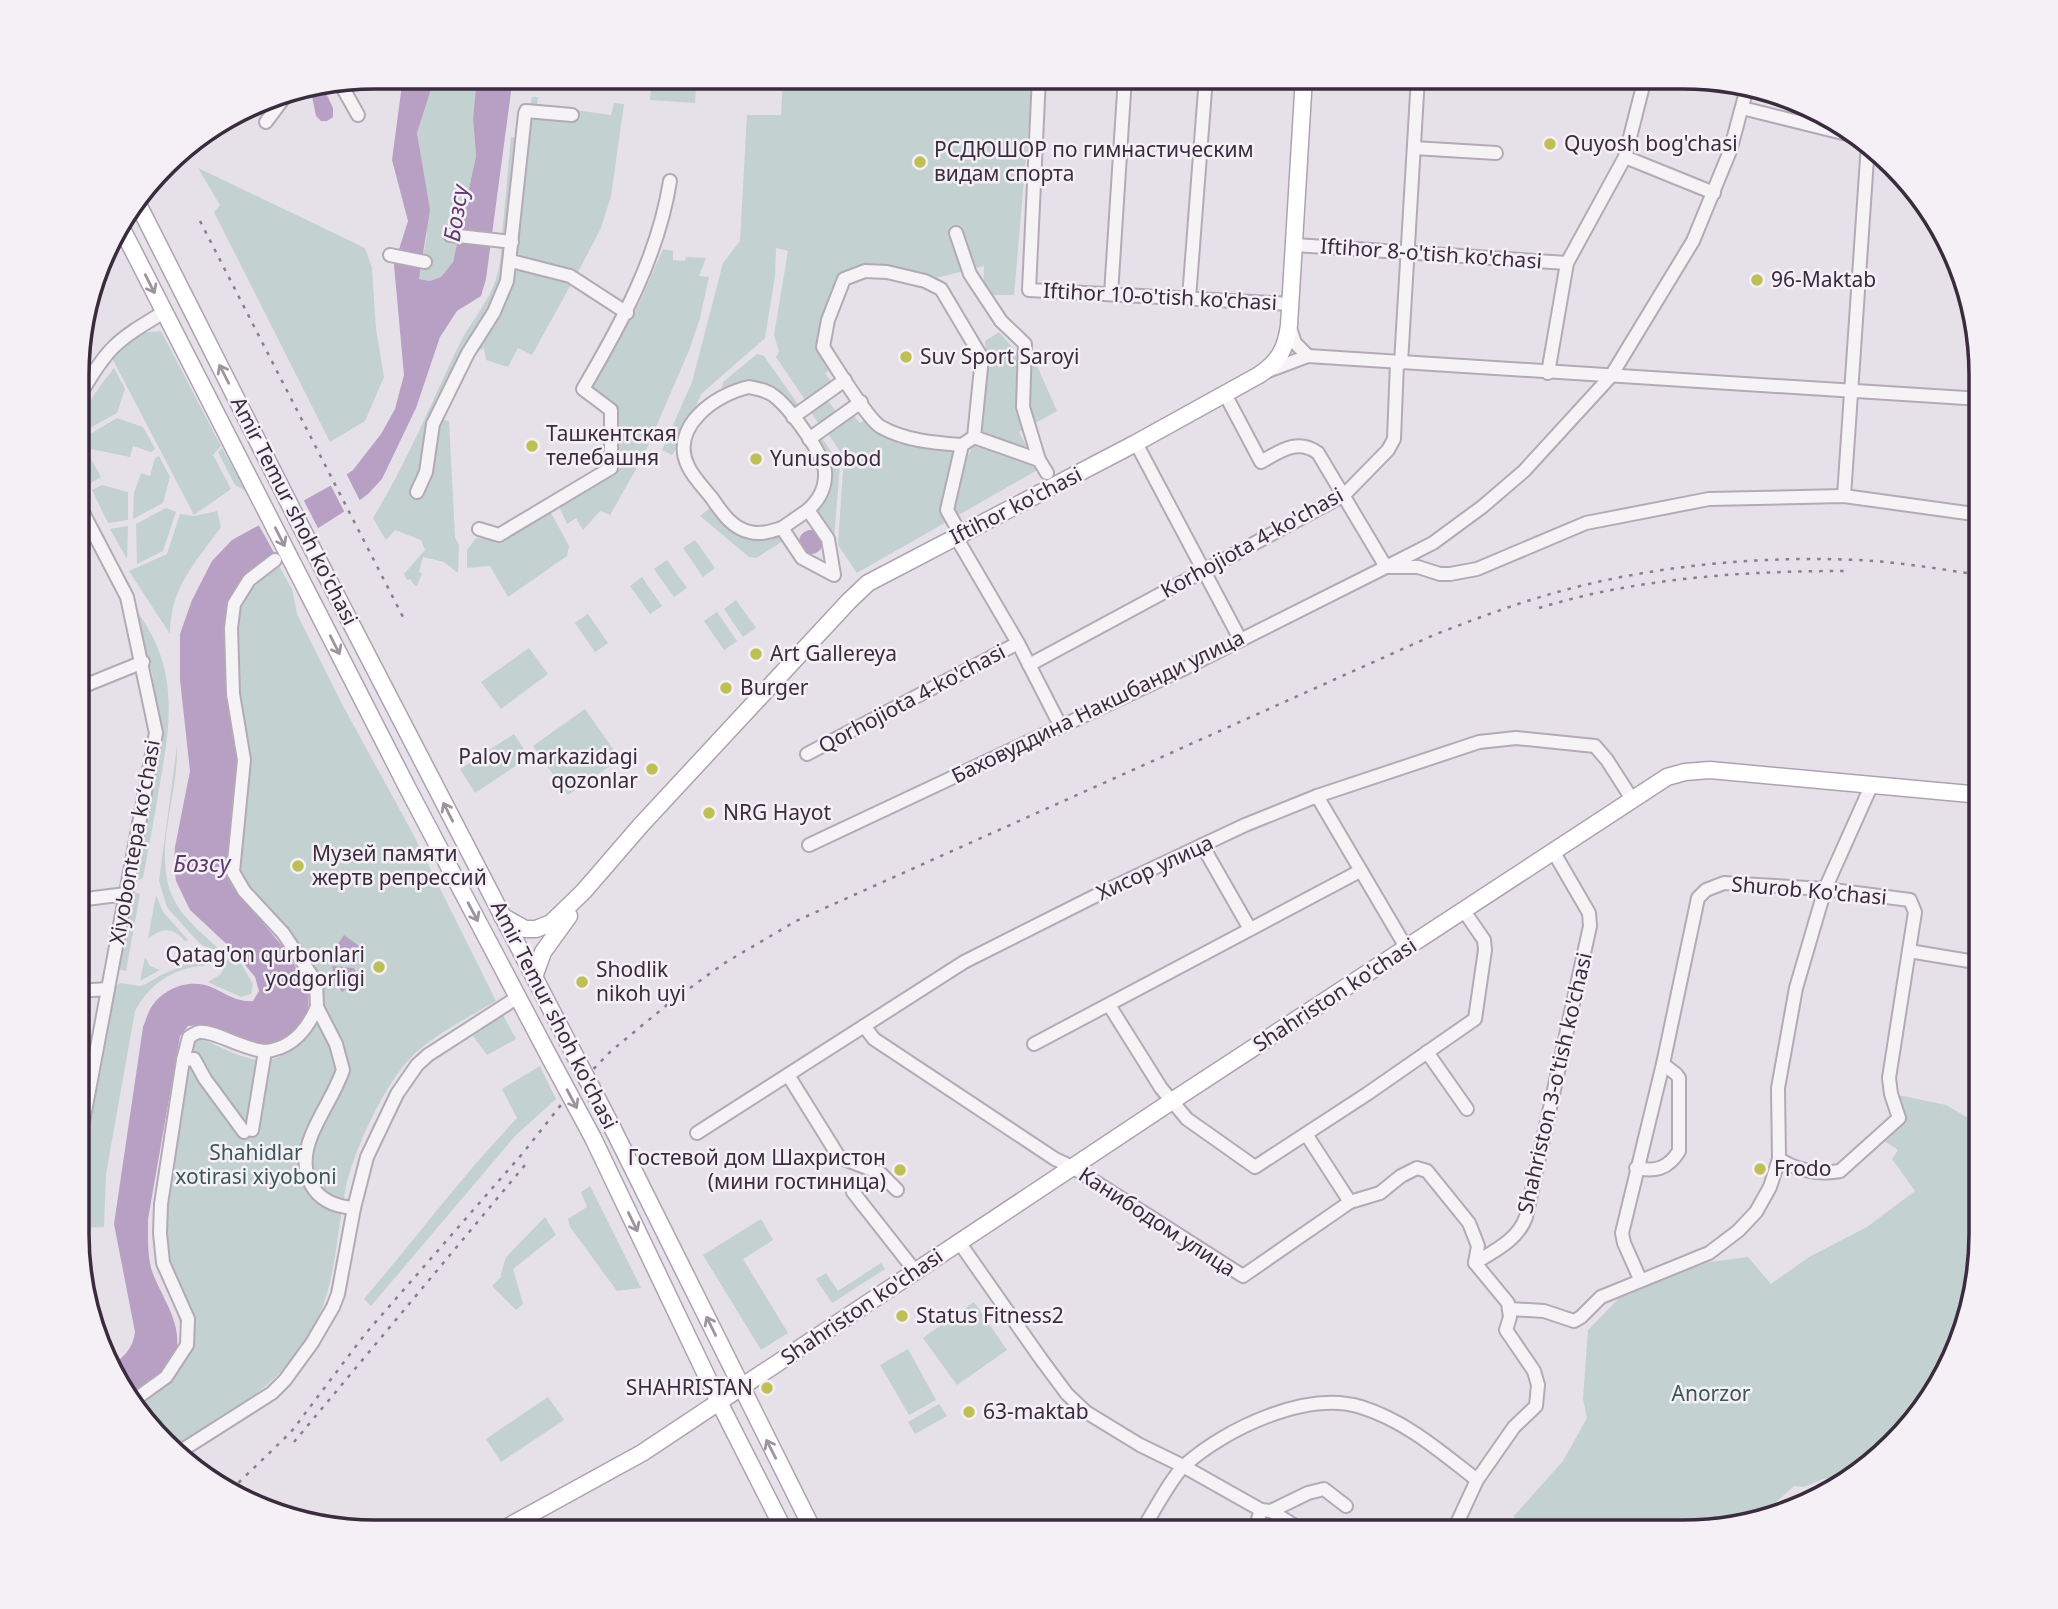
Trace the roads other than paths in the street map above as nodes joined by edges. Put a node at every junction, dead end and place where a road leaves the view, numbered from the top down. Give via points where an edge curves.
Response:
1 (1038, 89) edge
2 (1124, 89) edge
3 (1205, 89) edge
4 (1303, 89) edge
5 (1417, 89) edge
6 (1642, 89) edge
7 (345, 91) edge
8 (1745, 96) edge
9 (278, 106) edge
10 (1742, 108) junction
11 (358, 115) dead end
12 (572, 115) dead end
13 (266, 122) dead end
14 (1829, 129) edge
15 (1414, 148) junction
16 (1496, 153) dead end
17 (1625, 157) junction
18 (1867, 157) edge
19 (670, 181) dead end
20 (1714, 193) junction
21 (141, 210) edge
22 (956, 233) dead end
23 (450, 235) dead end
24 (125, 238) edge
25 (512, 242) junction
26 (1295, 245) junction
27 (1407, 252) junction
28 (390, 254) dead end
29 (511, 261) junction
30 (425, 262) dead end
31 (1567, 263) junction
32 (1111, 294) junction
33 (1189, 298) junction
34 (1291, 304) junction
35 (164, 312) junction
36 (627, 313) junction
37 (1289, 325) junction
38 (1308, 356) junction
39 (1399, 363) junction
40 (1548, 373) junction
41 (1259, 375) junction
42 (1611, 376) junction
43 (845, 380) junction
44 (89, 382) edge
45 (1850, 391) junction
46 (1225, 394) junction
47 (1969, 398) edge
48 (861, 402) junction
49 (793, 417) junction
50 (974, 437) junction
51 (809, 439) junction
52 (1136, 443) junction
53 (962, 445) junction
54 (1039, 460) junction
55 (1047, 473) dead end
56 (417, 492) dead end
57 (1343, 495) junction
58 (1844, 496) junction
59 (808, 510) junction
60 (1969, 513) edge
61 (782, 528) junction
62 (479, 529) dead end
63 (89, 531) edge
64 (958, 536) junction
65 (275, 561) dead end
66 (1386, 568) junction
67 (1204, 570) junction
68 (1240, 639) junction
69 (1018, 643) junction
70 (142, 662) junction
71 (1029, 665) junction
72 (89, 684) edge
73 (1061, 727) junction
74 (807, 754) dead end
75 (1872, 784) junction
76 (1969, 794) edge
77 (1317, 796) junction
78 (1632, 799) junction
79 (809, 845) dead end
80 (1202, 845) junction
81 (1553, 851) junction
82 (1360, 871) junction
83 (1825, 889) junction
84 (584, 891) junction
85 (126, 894) junction
86 (89, 899) edge
87 (1464, 911) junction
88 (502, 916) junction
89 (1250, 929) junction
90 (1407, 948) junction
91 (1909, 951) junction
92 (1969, 961) edge
93 (534, 977) junction
94 (108, 989) junction
95 (89, 990) edge
96 (518, 997) junction
97 (1109, 1005) junction
98 (317, 1007) junction
99 (864, 1026) junction
100 (1034, 1044) dead end
101 (265, 1052) junction
102 (1427, 1052) junction
103 (183, 1060) junction
104 (1663, 1064) junction
105 (788, 1075) junction
106 (89, 1090) edge
107 (1172, 1101) junction
108 (1467, 1109) dead end
109 (697, 1133) dead end
110 (1306, 1134) junction
111 (1779, 1159) junction
112 (1072, 1167) junction
113 (1636, 1168) junction
114 (897, 1190) dead end
115 (853, 1192) dead end
116 (1350, 1202) junction
117 (354, 1208) junction
118 (959, 1242) junction
119 (1475, 1263) junction
120 (911, 1266) junction
121 (1640, 1279) junction
122 (1510, 1309) junction
123 (741, 1388) junction
124 (139, 1396) edge
125 (719, 1402) junction
126 (186, 1448) edge
127 (1183, 1466) junction
128 (1477, 1480) junction
129 (791, 1487) junction
130 (768, 1501) junction
131 (1346, 1506) dead end
132 (1266, 1510) junction
133 (521, 1520) edge
134 (778, 1520) edge
135 (808, 1520) edge
136 (1149, 1520) edge
137 (1261, 1520) edge
138 (1284, 1520) edge
139 (1459, 1520) edge

1 - 32 street, Iftihor 10-o'tish ko'chasi via 1029,290
2 - 32 street
3 - 33 street
4 - 26 main road, Iftihor ko'chasi
5 - 15 street, Korhojiota 4-ko'chasi
6 - 17 street
7 - 11 street
8 - 10 street, Баховуддина Накшбанди улица
9 - 13 street
10 - 14 street
10 - 20 street, Баховуддина Накшбанди улица
12 - 25 street via 526,111
15 - 16 street
15 - 27 street, Korhojiota 4-ko'chasi
17 - 20 street
17 - 31 street
18 - 45 street
19 - 36 street via 659,232
20 - 42 street, Баховуддина Накшбанди улица via 1681,264
88 -> 21 main road, Amir Temur shoh ko'chasi
22 - 54 street via 970,274 1001,321 1025,344 1023,407
23 - 25 street
24 -> 35 main road, Amir Temur shoh ko'chasi
25 - 29 street
26 - 27 street, Iftihor 8-o'tish ko'chasi
26 - 34 main road, Iftihor ko'chasi
27 - 31 street, Iftihor 8-o'tish ko'chasi
27 - 39 street, Korhojiota 4-ko'chasi
28 - 30 street
29 - 36 street via 570,276
29 - 56 street via 502,296 433,424 426,472
31 - 40 street
32 - 33 street, Iftihor 10-o'tish ko'chasi
33 - 34 street, Iftihor 10-o'tish ko'chasi
34 - 37 main road, Iftihor ko'chasi
35 - 44 street via 110,349
35 -> 96 main road, Amir Temur shoh ko'chasi
36 - 62 street via 583,389 611,410 611,468 499,535
37 - 38 street via 1295,343
37 - 41 main road, Iftihor ko'chasi via 1281,354
38 - 39 street
38 - 41 street
39 - 40 street
39 - 57 street, Korhojiota 4-ko'chasi via 1394,439
40 - 42 street
41 - 46 main road, Iftihor ko'chasi
42 - 45 street
42 - 66 street, Баховуддина Накшбанди улица via 1524,471 1482,508
43 - 48 street
43 - 49 street
43 - 50 street via 823,347 844,279 865,271 925,281 941,289 982,358
45 - 47 street
45 - 58 street
46 - 52 main road, Iftihor ko'chasi
46 - 57 street via 1261,462 1284,449 1305,445 1323,458
48 - 51 street
48 - 53 street via 879,427 922,442
49 - 51 street
49 - 61 street via 771,393 737,389 701,411 691,424 684,453 688,466 731,523 748,532
50 - 53 street
50 - 54 street
51 - 59 street via 825,471 819,499
52 - 64 main road, Iftihor ko'chasi
52 - 67 street
53 - 64 street via 947,510
54 - 55 street
57 - 66 street
57 - 67 street, Korhojiota 4-ko'chasi
58 - 60 street
58 - 66 street via 1709,499 1586,523 1477,569 1450,574 1418,567
59 - 61 street
59 - 61 street via 828,539 834,575 803,558
63 - 70 street, Xiyobontepa koʻchasi via 127,597
64 - 69 street
64 - 84 main road, Iftihor ko'chasi via 861,589
65 - 98 street via 249,580 234,604 233,694 244,760 233,872 316,982
66 - 68 street, Баховуддина Накшбанди улица
67 - 68 street
67 - 71 street, Korhojiota 4-ko'chasi
68 - 73 street, Баховуддина Накшбанди улица
69 - 71 street
69 - 74 street, Qorhojiota 4-ko'chasi
70 - 72 street
70 - 85 street, Xiyobontepa koʻchasi via 156,733
71 - 73 street
73 - 79 street, Баховуддина Накшбанди улица
75 - 76 main road, Shahriston ko'chasi
75 - 78 main road, Shahriston ko'chasi via 1691,771 1668,778
75 - 83 street
77 - 78 street, Хисор улица via 1479,742 1516,738 1595,746
77 - 80 street, Хисор улица
77 - 82 street
78 - 81 main road, Shahriston ko'chasi
80 - 89 street
80 - 99 street, Хисор улица via 964,962
81 - 87 main road, Shahriston ko'chasi
81 - 119 street, Shahriston 3-o'tish ko'chasi via 1589,913 1590,926 1526,1217 1505,1244
82 - 89 street
82 - 90 street
83 - 91 street, Shurob Ko'chasi via 1910,900 1915,912
83 - 104 street, Shurob Ko'chasi via 1724,883 1698,898
83 - 111 street via 1796,988 1781,1076
84 - 88 main road, Iftihor ko'chasi via 540,928 520,928
84 - 93 main road, Iftihor ko'chasi via 543,952
85 - 86 street
85 - 94 street, Xiyobontepa koʻchasi
87 - 90 main road, Shahriston ko'chasi
87 - 102 street via 1484,940 1477,1015
88 - 93 main road, Amir Temur shoh ko'chasi
89 - 97 street
90 - 107 main road, Shahriston ko'chasi
91 - 92 street
91 - 111 street, Shurob Ko'chasi via 1889,1078 1899,1118 1840,1171 1808,1172
123 -> 93 main road, Amir Temur shoh ko'chasi, bridge
94 - 95 street
94 - 106 street, Xiyobontepa koʻchasi
96 - 117 street via 417,1065 397,1094 372,1147
96 -> 125 main road, Amir Temur shoh ko'chasi, bridge via 593,1138
97 - 100 street
97 - 107 street
98 - 101 street via 299,1036 282,1048
98 - 117 street via 343,1070 312,1135 307,1171 322,1199
99 - 105 street, Хисор улица
99 - 112 street, Канибодом улица via 874,1039
101 - 103 street via 200,1031 189,1037
101 - 103 street via 248,1131 194,1059
102 - 108 street
102 - 110 street
103 - 124 street via 160,1233 163,1263 188,1319 187,1345 166,1377
104 - 113 street, Shurob Ko'chasi
104 - 113 street via 1679,1078 1679,1152 1664,1167 1652,1171
105 - 109 street, Хисор улица
105 - 114 street via 839,1157 880,1173
107 - 110 street via 1187,1119 1255,1167
107 - 112 main road, Shahriston ko'chasi
110 - 116 street
111 - 121 street via 1764,1200 1725,1243
112 - 116 street, Канибодом улица via 1243,1276
112 - 118 main road, Shahriston ko'chasi
113 - 121 street, Shurob Ko'chasi via 1622,1233
115 - 120 street
116 - 119 street via 1380,1193 1418,1168 1427,1171 1469,1223 1478,1246
117 - 126 street via 338,1294 304,1355 272,1392
118 - 120 main road, Shahriston ko'chasi
118 - 127 street via 1067,1394 1086,1412
119 - 122 street
120 - 123 main road, Shahriston ko'chasi
121 - 122 street via 1601,1297 1574,1321 1544,1311
122 - 128 street via 1506,1331 1534,1371 1536,1406 1514,1427
123 - 125 main road, Shahriston ko'chasi
129 -> 123 main road, Amir Temur shoh ko'chasi
125 - 130 main road, Amir Temur shoh ko'chasi
125 - 133 main road, Shahriston ko'chasi via 608,1474
127 - 128 street via 1247,1426 1289,1409 1334,1402 1394,1420
127 - 132 street
127 - 136 street
128 - 139 street
129 - 130 main road
129 - 135 main road, Amir Temur shoh ko'chasi
130 - 134 main road, Amir Temur shoh ko'chasi
131 - 132 street via 1324,1489
132 - 137 street
132 - 138 street

